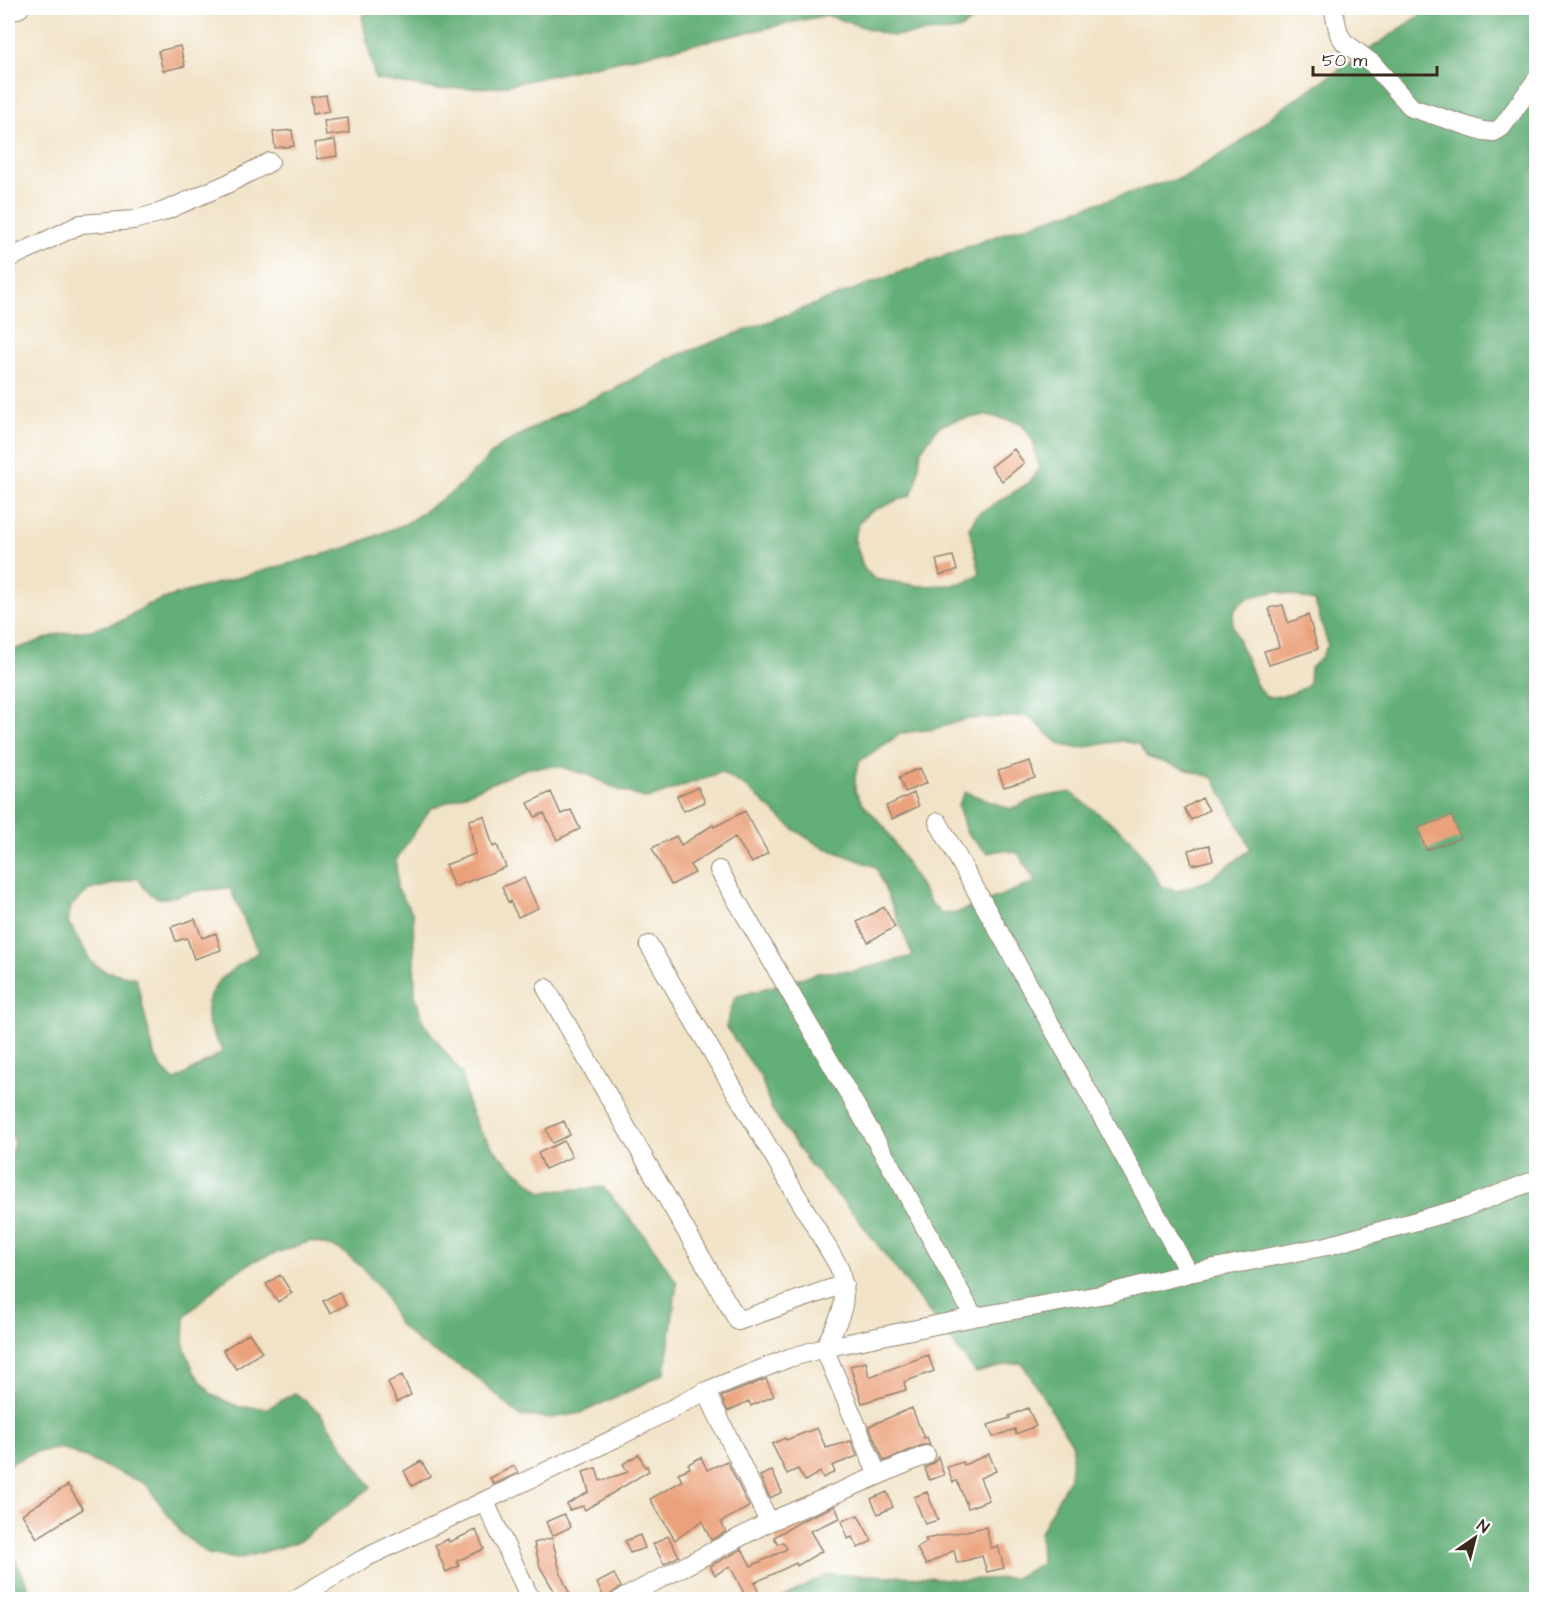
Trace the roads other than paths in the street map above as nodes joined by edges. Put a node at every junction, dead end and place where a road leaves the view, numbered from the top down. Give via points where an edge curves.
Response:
1 (20, 8) edge
2 (1333, 8) edge
3 (8, 13) edge
4 (1536, 80) edge
5 (270, 162) dead end
6 (8, 258) edge
7 (938, 822) dead end
8 (719, 870) dead end
9 (649, 945) dead end
10 (546, 988) dead end
11 (1536, 1180) edge
12 (1188, 1273) junction
13 (844, 1284) junction
14 (974, 1317) junction
15 (824, 1348) junction
16 (706, 1391) junction
17 (926, 1455) dead end
18 (878, 1476) junction
19 (485, 1502) junction
20 (769, 1522) junction
21 (294, 1599) edge
22 (531, 1599) edge
23 (620, 1599) edge

1 - 3 street
2 - 4 street via 1344,42 1373,64 1412,108 1428,114 1494,132 1502,127
5 - 6 street via 162,212 134,220 81,224
7 - 12 street
8 - 14 street
9 - 13 street via 839,1267
10 - 13 street via 738,1321
11 - 12 street via 1463,1208 1327,1246
12 - 14 street via 1106,1294
13 - 15 street via 844,1308
14 - 15 street
15 - 16 street
15 - 18 street
16 - 19 street
16 - 20 street
17 - 18 street
18 - 20 street
19 - 21 street via 363,1559
19 - 22 street
20 - 23 street

